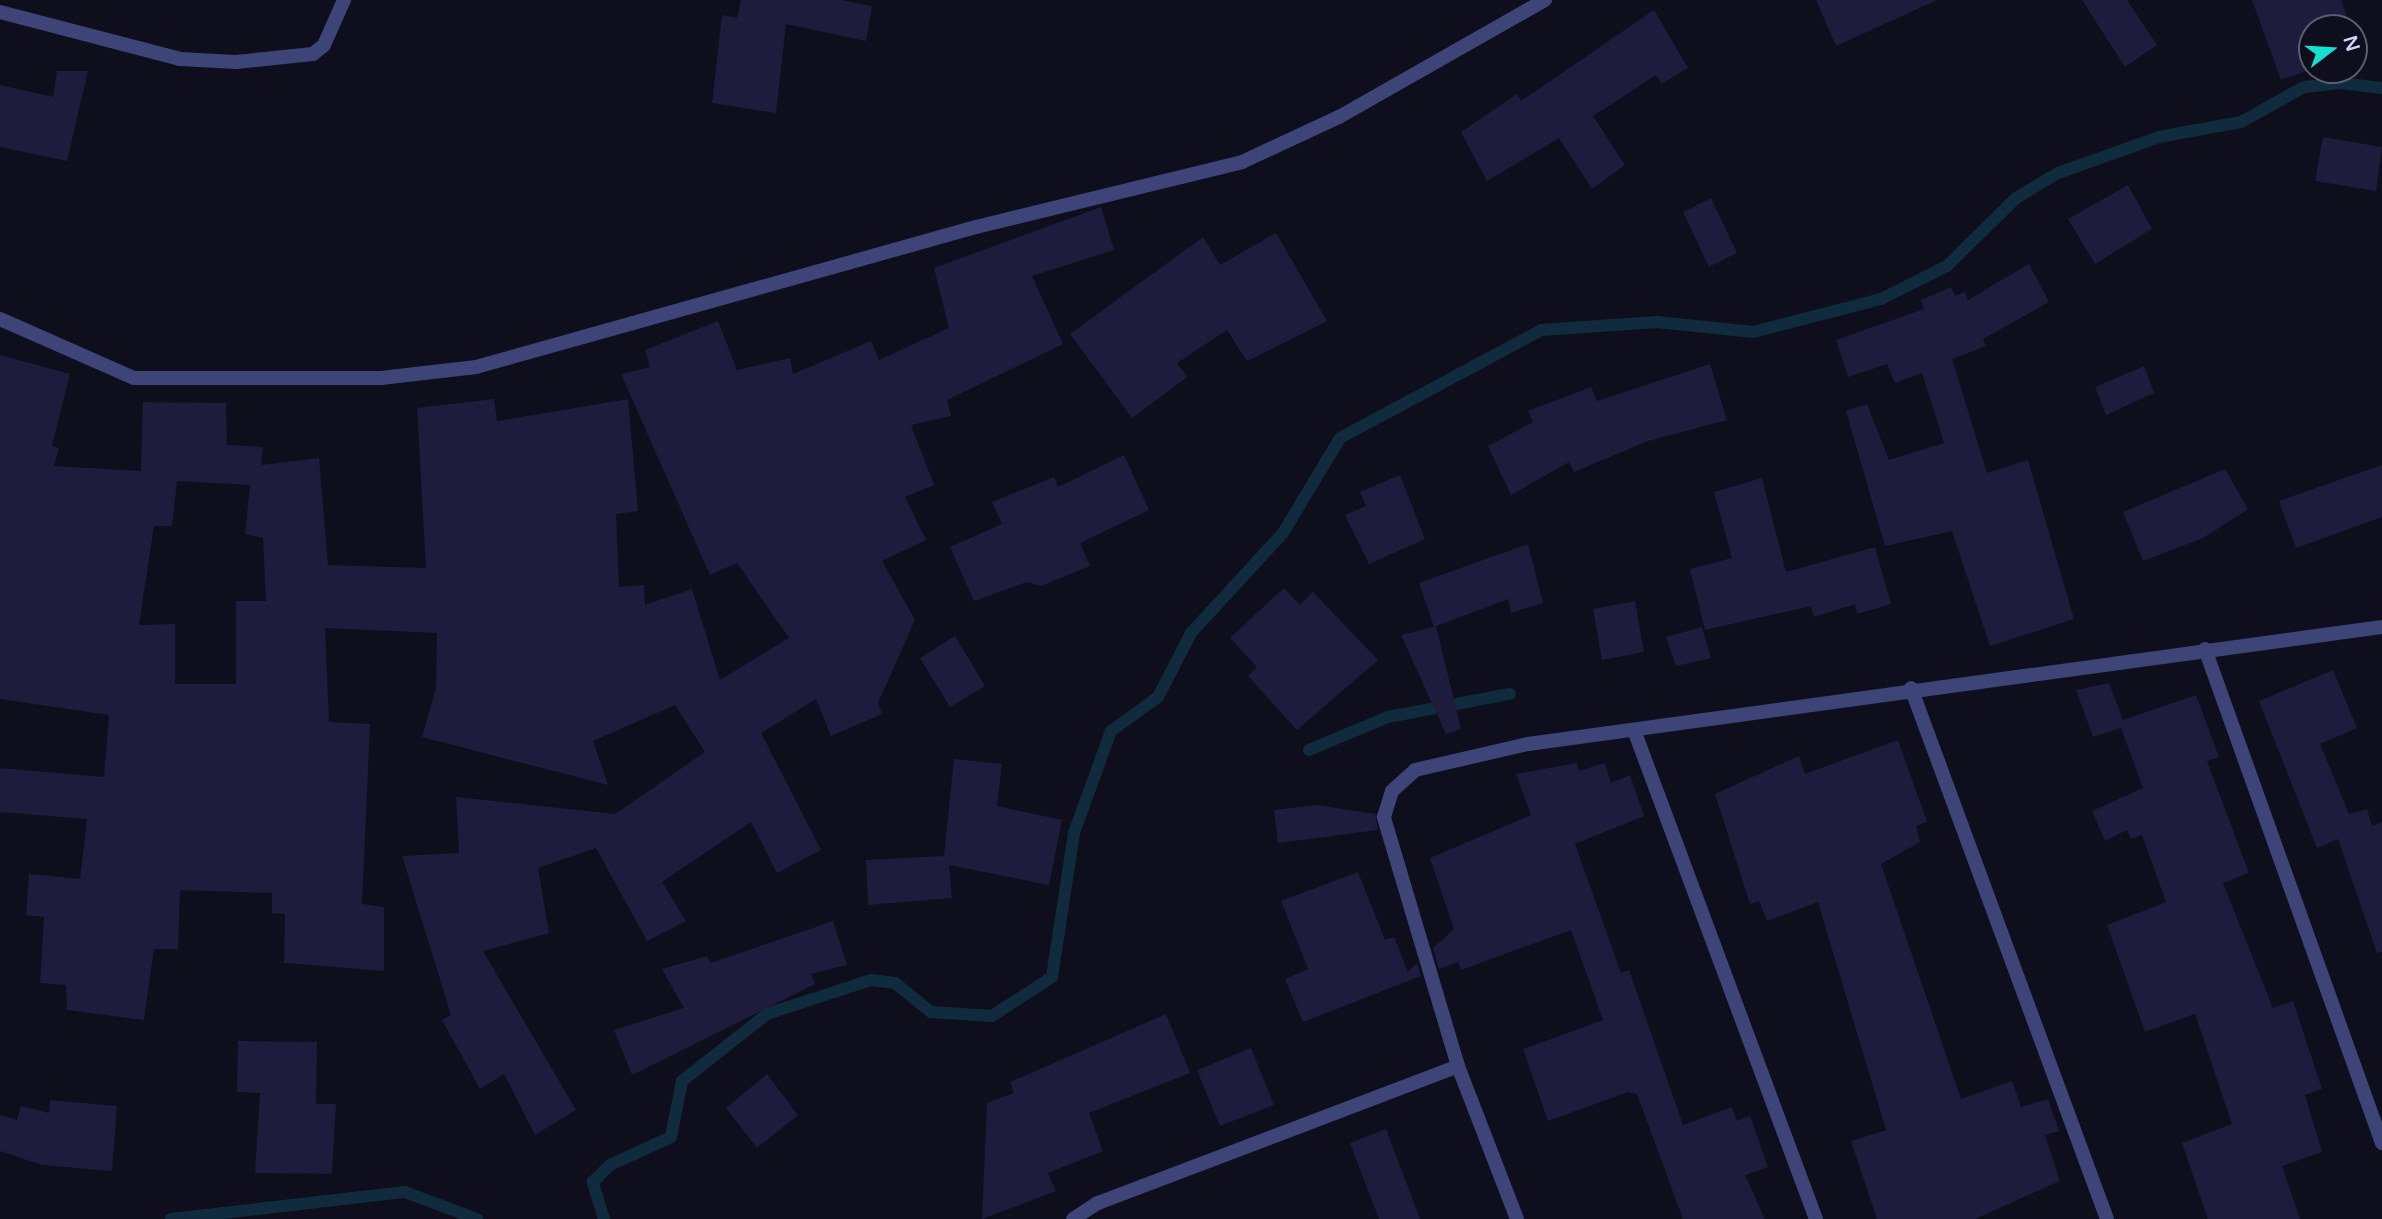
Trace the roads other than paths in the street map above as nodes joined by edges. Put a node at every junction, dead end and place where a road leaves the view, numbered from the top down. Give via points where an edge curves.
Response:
1 (344, 0) edge
2 (1545, 0) edge
3 (0, 12) edge
4 (0, 319) edge
5 (2382, 627) edge
6 (2205, 649) junction
7 (1911, 688) junction
8 (1634, 730) junction
9 (1458, 1066) junction
10 (2382, 1143) edge
11 (1073, 1219) edge
12 (1517, 1219) edge
13 (1816, 1219) edge
14 (2106, 1219) edge

1 - 3 street via 324,46 313,54 236,62 180,59
2 - 4 street via 1339,117 1242,162 976,227 476,368 380,378 134,378
5 - 6 street
6 - 7 street
6 - 10 street
7 - 8 street
7 - 14 street
8 - 9 street via 1528,744 1415,770 1392,791 1384,817
8 - 13 street
9 - 11 street via 1098,1203
9 - 12 street

